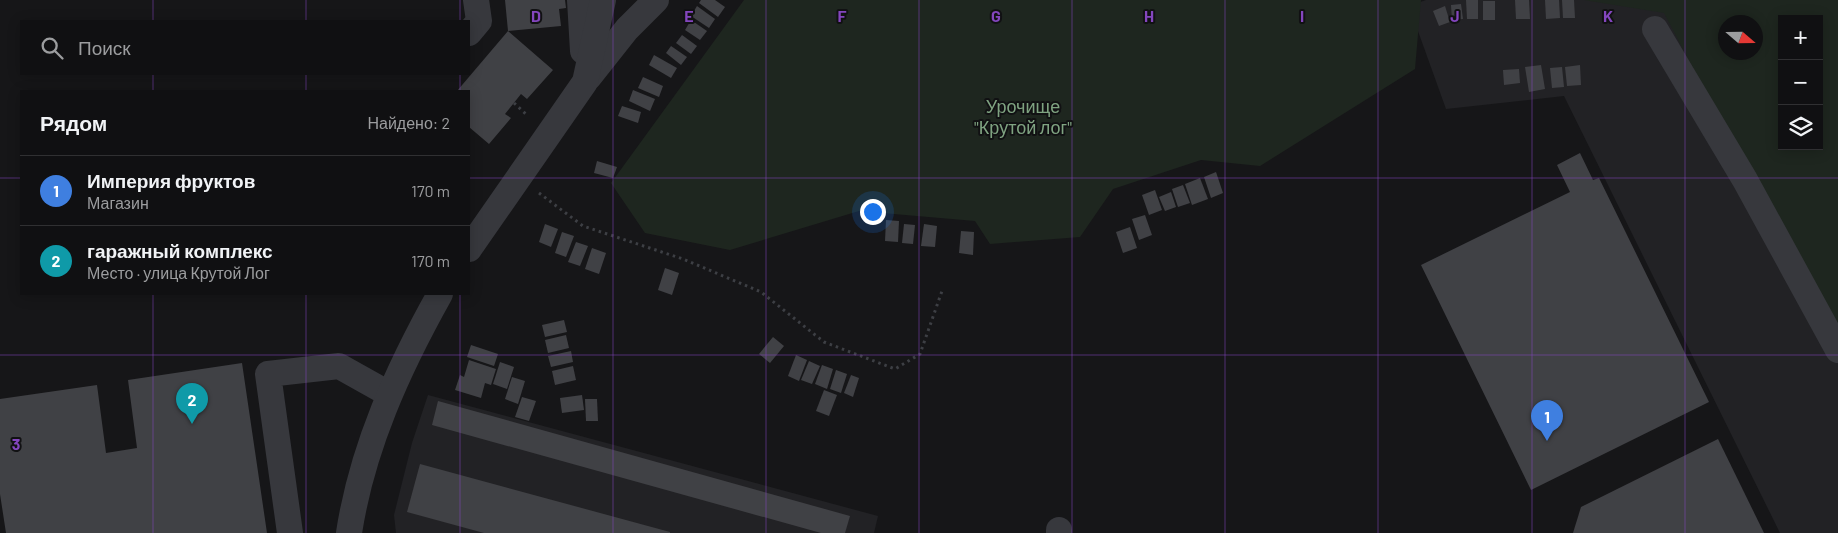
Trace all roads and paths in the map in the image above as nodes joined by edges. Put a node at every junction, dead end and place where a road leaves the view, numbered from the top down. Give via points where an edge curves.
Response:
1 (476, 0) edge
2 (580, 0) edge
3 (603, 0) edge
4 (656, 0) edge
5 (1655, 29) dead end
6 (470, 32) edge
7 (585, 82) junction
8 (519, 179) junction
9 (470, 249) edge
10 (942, 291) dead end
11 (439, 295) edge
12 (1838, 350) edge
13 (389, 394) junction
14 (290, 533) edge
15 (349, 533) edge

1 - 6 street via 479,21
2 - 7 street
3 - 7 street
4 - 7 street via 627,29
5 - 12 street via 1745,180
7 - 8 street
8 - 9 street
8 - 10 path via 583,226 683,259 761,292 824,342 895,369 920,354
11 - 13 street
13 - 14 street via 339,366 268,374
13 - 15 street via 364,464

